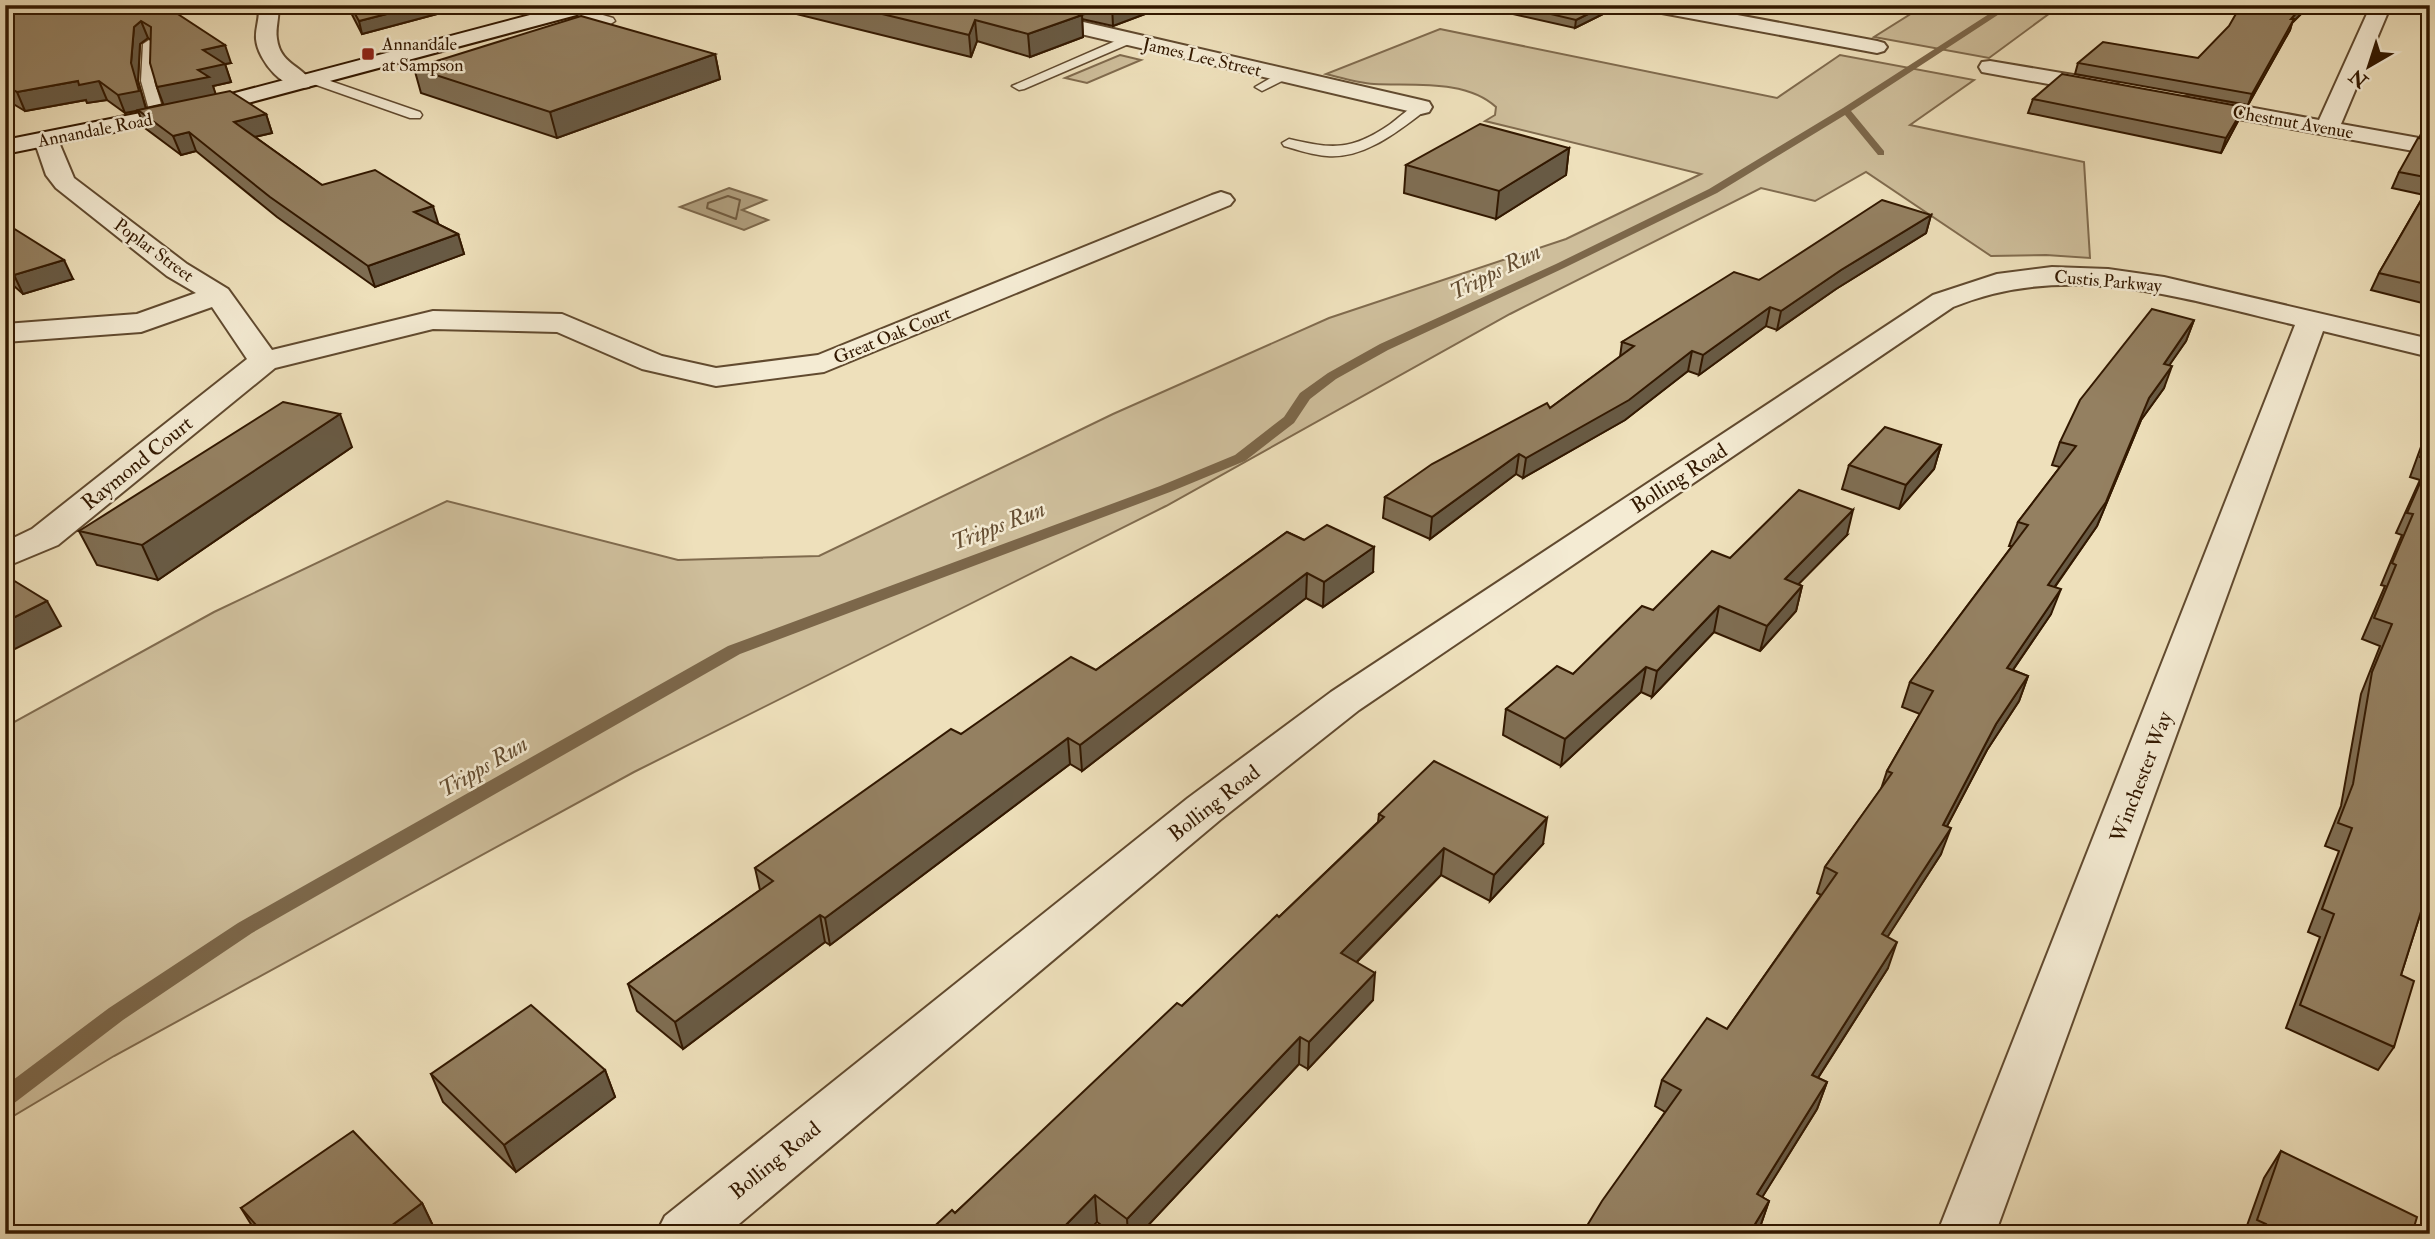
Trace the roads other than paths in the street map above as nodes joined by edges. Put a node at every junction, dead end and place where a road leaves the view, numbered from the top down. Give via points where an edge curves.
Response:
1 (268, 5) edge
2 (983, 5) edge
3 (1651, 5) edge
4 (2381, 5) edge
5 (582, 8) edge
6 (1696, 9) edge
7 (609, 21) edge
8 (1127, 40) junction
9 (149, 44) edge
10 (1877, 47) dead end
11 (1990, 67) dead end
12 (1283, 75) junction
13 (307, 80) junction
14 (1019, 86) dead end
15 (1262, 87) dead end
16 (2125, 91) edge
17 (2165, 99) edge
18 (1421, 107) joint
19 (415, 116) dead end
20 (158, 117) junction
21 (2327, 128) junction
22 (46, 140) junction
23 (1289, 143) dead end
24 (5, 147) edge
25 (2430, 147) edge
26 (1221, 200) dead end
27 (218, 295) junction
28 (2312, 320) junction
29 (5, 332) edge
30 (2430, 348) edge
31 (264, 361) junction
32 (1776, 415) joint
33 (5, 556) edge
34 (685, 1234) edge
35 (1966, 1234) edge

1 - 13 street via 265,34 272,57 281,69
2 - 8 street, James Lee Street
3 - 6 street
4 - 21 street
5 - 7 lane
5 - 13 street, Annandale Road
6 - 10 street
8 - 12 street, James Lee Street
8 - 14 lane
9 - 20 lane via 148,96
11 - 16 street
12 - 15 lane
12 - 18 street, James Lee Street
13 - 19 lane
13 - 20 street, Annandale Road
17 - 21 street, Chestnut Avenue
18 - 23 lane via 1360,147 1333,152
20 - 22 street, Annandale Road
21 - 25 street, Chestnut Avenue
22 - 24 street, Annandale Road
22 - 27 street, Poplar Street via 65,184 177,270
26 - 31 street, Great Oak Court via 824,363 716,377 653,363 562,323 433,320
27 - 29 street via 141,323
27 - 31 street, Poplar Street
28 - 30 street, Custis Parkway
28 - 32 street, Custis Parkway via 2121,278 2078,275 2005,280 1969,289 1943,302
28 - 35 street, Winchester Way
31 - 33 street, Raymond Court via 45,537
32 - 34 street, Bolling Road via 1345,701 1205,809

